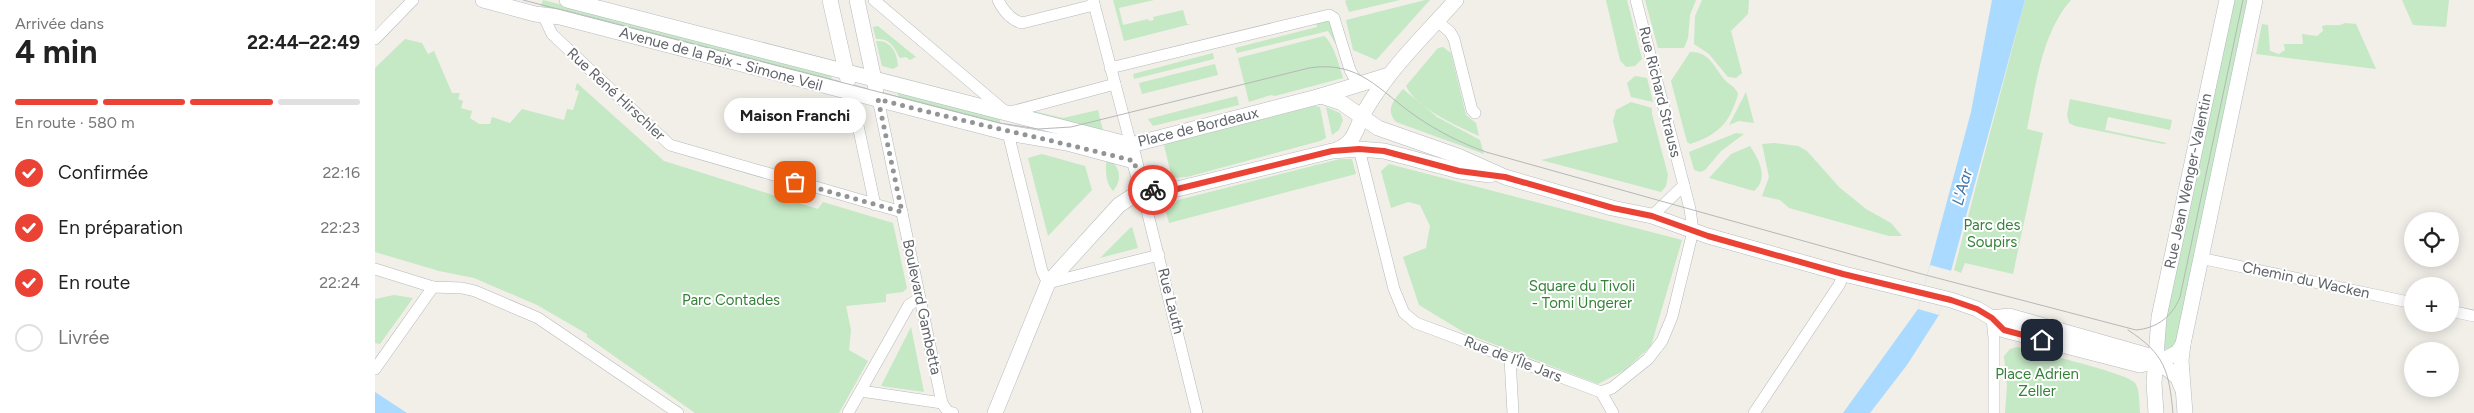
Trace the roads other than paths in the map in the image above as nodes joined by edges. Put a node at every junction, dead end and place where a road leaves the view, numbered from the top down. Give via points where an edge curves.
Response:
1 (413, 0) edge
2 (483, 0) edge
3 (567, 0) edge
4 (830, 0) edge
5 (857, 0) edge
6 (874, 0) edge
7 (998, 0) edge
8 (1457, 0) edge
9 (1636, 0) edge
10 (2227, 0) edge
11 (2255, 0) edge
12 (1093, 2) edge
13 (543, 15) junction
14 (1437, 22) junction
15 (375, 39) edge
16 (1110, 68) junction
17 (847, 72) junction
18 (1386, 76) junction
19 (875, 80) junction
20 (1115, 84) junction
21 (1363, 85) junction
22 (851, 93) junction
23 (1321, 96) junction
24 (878, 99) junction
25 (1007, 113) junction
26 (1475, 113) dead end
27 (1362, 118) junction
28 (1008, 132) junction
29 (1131, 145) junction
30 (1359, 149) junction
31 (1332, 151) junction
32 (1134, 161) junction
33 (1505, 177) junction
34 (1683, 184) junction
35 (1142, 190) junction
36 (875, 205) junction
37 (902, 212) junction
38 (1652, 216) junction
39 (1693, 231) junction
40 (1159, 255) junction
41 (2200, 258) junction
42 (375, 269) edge
43 (1843, 274) junction
44 (1048, 283) junction
45 (433, 287) junction
46 (919, 298) junction
47 (2404, 301) edge
48 (2459, 313) edge
49 (2474, 316) edge
50 (1992, 318) junction
51 (2158, 330) junction
52 (2183, 344) junction
53 (2130, 349) junction
54 (1509, 358) junction
55 (2110, 359) junction
56 (2157, 362) junction
57 (375, 370) edge
58 (861, 391) junction
59 (1601, 392) junction
60 (2183, 392) junction
61 (2155, 396) junction
62 (942, 403) junction
63 (998, 412) edge
64 (678, 413) edge
65 (848, 413) edge
66 (953, 413) edge
67 (1197, 413) edge
68 (1513, 413) edge
69 (1613, 413) edge
70 (1753, 413) edge
71 (1994, 413) edge
72 (2157, 413) edge
73 (2185, 413) edge

1 - 15 street
2 - 13 main road, Avenue de la Paix - Simone Veil
3 - 17 main road, Avenue de la Paix - Simone Veil
4 - 17 main road
5 - 19 main road, Boulevard Gambetta
6 - 25 street
7 - 12 street via 1005,12 1022,22
8 - 14 main road
9 - 34 street, Rue Richard Strauss
10 - 51 main road, Rue Jean Wenger-Valentin
11 - 41 main road, Rue Jean Wenger-Valentin
12 - 16 street
13 - 22 main road, Avenue de la Paix - Simone Veil
13 - 36 street, Rue René Hirschler via 552,34 670,145
14 - 18 main road
14 - 26 street via 1454,39
16 - 20 street
16 - 21 street via 1329,15 1338,25 1353,77
17 - 19 main road, Avenue de la Paix - Simone Veil
17 - 22 main road
18 - 21 main road, Place de Bordeaux
18 - 27 main road
19 - 24 main road, Boulevard Gambetta
19 - 25 main road, Avenue de la Paix - Simone Veil
20 - 25 street
20 - 29 street
21 - 23 main road, Place de Bordeaux
22 - 24 main road, Avenue de la Paix - Simone Veil
22 - 36 street
23 - 27 main road via 1342,103
23 - 29 main road, Place de Bordeaux
24 - 28 main road, Avenue de la Paix - Simone Veil
24 - 37 street, Boulevard Gambetta
25 - 29 main road, Avenue de la Paix - Simone Veil
27 - 31 main road via 1348,144
27 - 33 main road via 1378,128 1458,156
28 - 32 main road, Avenue de la Paix - Simone Veil
28 - 44 street via 1042,271
29 - 32 main road, Place de Bordeaux
30 - 31 main road
30 - 33 main road via 1384,151 1459,171
30 - 54 street, Rue de l'Île Jars via 1394,289 1404,313 1416,323
31 - 35 main road via 1169,191
32 - 35 main road, Place de Bordeaux
33 - 38 main road
34 - 38 street
34 - 39 street, Rue Richard Strauss
35 - 40 street, Rue Lauth
35 - 44 main road via 1119,205
36 - 37 street
37 - 46 street, Boulevard Gambetta
38 - 39 main road
39 - 43 main road
39 - 59 street via 1672,317 1657,350 1612,388
40 - 44 street
40 - 67 street, Rue Lauth
41 - 47 street, Chemin du Wacken
41 - 52 main road, Rue Jean Wenger-Valentin
42 - 45 street
43 - 50 main road via 1951,300
43 - 70 street via 1839,285
44 - 63 main road
45 - 57 street
45 - 64 street via 475,291 538,318
46 - 58 street via 909,304
46 - 62 street, Boulevard Gambetta
48 - 49 street
50 - 53 main road via 2009,316
50 - 55 main road via 2004,330
50 - 71 street
51 - 53 main road via 2149,344
51 - 56 main road, Rue Jean Wenger-Valentin
52 - 56 main road via 2177,352
52 - 60 main road, Rue Jean Wenger-Valentin
53 - 56 main road
54 - 59 street, Rue de l'Île Jars
54 - 68 street
55 - 56 main road via 2140,365
55 - 61 main road via 2145,376
56 - 60 main road via 2177,378
56 - 61 main road, Rue Jean Wenger-Valentin
58 - 62 street
58 - 65 street
59 - 69 street
60 - 73 main road, Rue Jean Wenger-Valentin
61 - 72 main road, Rue Jean Wenger-Valentin
62 - 66 street via 948,412

